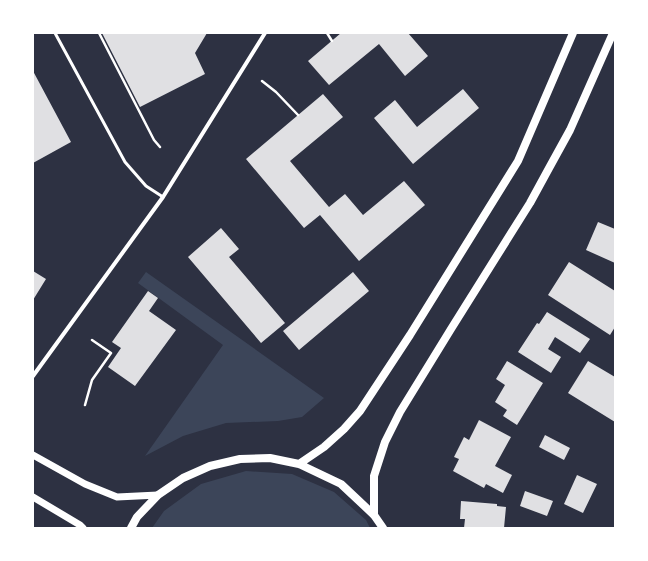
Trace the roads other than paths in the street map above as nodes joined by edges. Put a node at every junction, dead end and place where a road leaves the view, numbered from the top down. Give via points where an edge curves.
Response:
1 (55, 33) edge
2 (265, 33) edge
3 (573, 33) edge
4 (613, 33) edge
5 (163, 197) junction
6 (33, 376) edge
7 (33, 455) edge
8 (299, 464) junction
9 (158, 495) junction
10 (33, 497) edge
11 (374, 515) junction
12 (83, 528) edge
13 (131, 528) edge
14 (383, 528) edge

1 - 5 lane via 125,162 146,186
2 - 5 street
3 - 8 main road via 518,161 410,335 360,410 344,429
4 - 11 main road via 570,130 530,203 400,412 385,442 374,476
5 - 6 street
7 - 9 street via 85,484 117,497
8 - 9 main road via 270,458 240,459 210,466 183,478
8 - 11 main road via 341,484
9 - 13 main road via 137,517
10 - 12 street
11 - 14 main road

